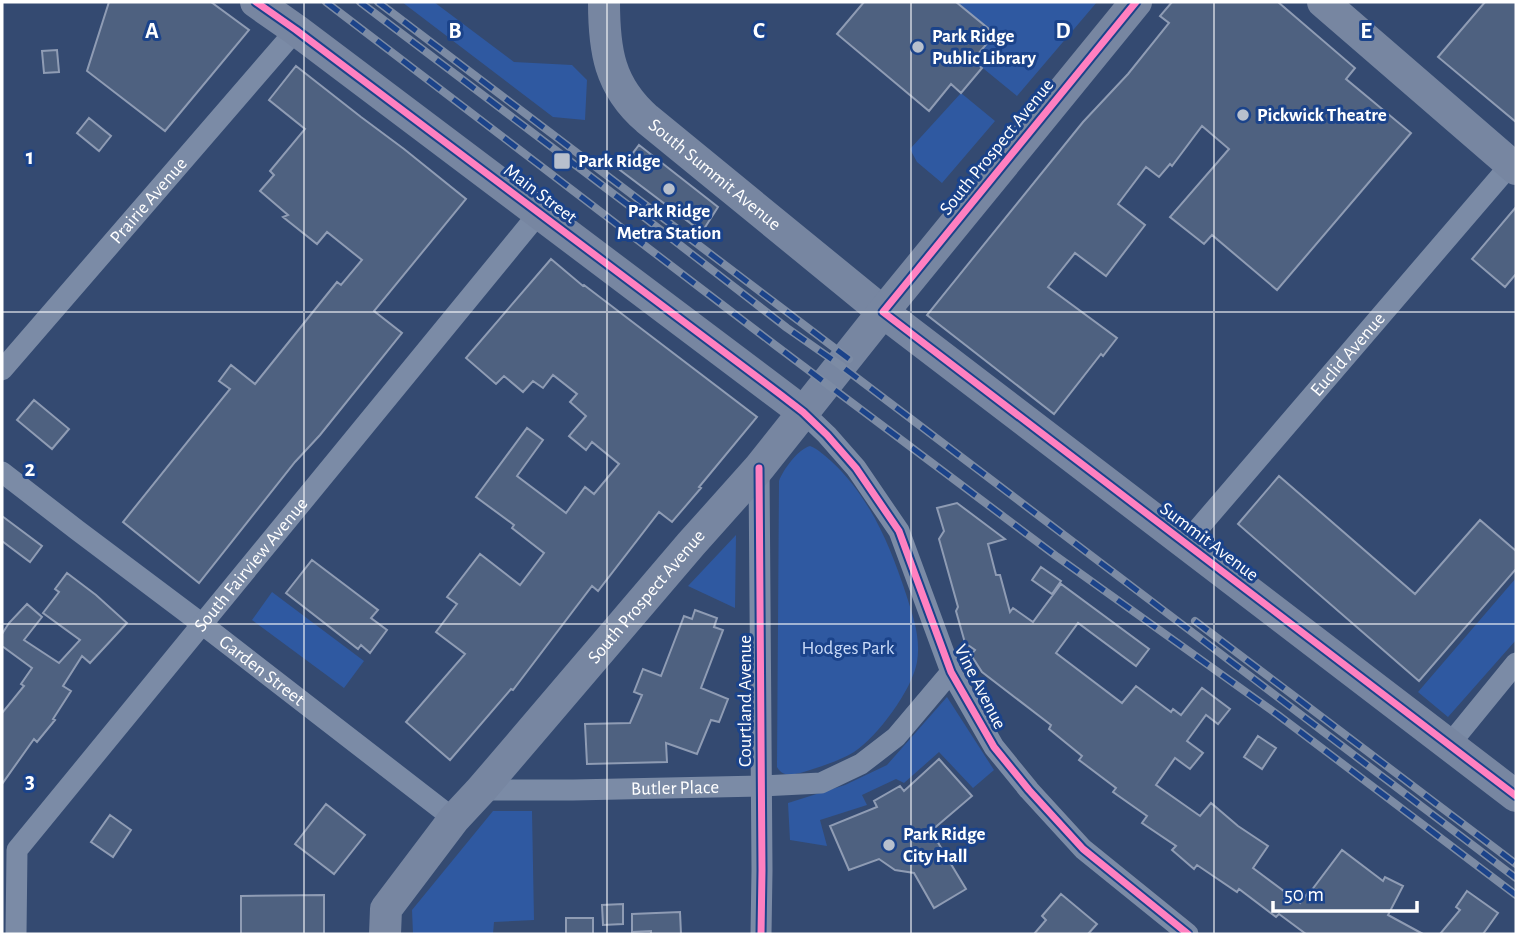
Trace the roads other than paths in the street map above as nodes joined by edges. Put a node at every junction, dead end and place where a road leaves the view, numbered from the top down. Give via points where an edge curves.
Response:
1 (256, 2) edge
2 (604, 2) edge
3 (1136, 2) edge
4 (1323, 2) edge
5 (296, 30) junction
6 (1513, 166) edge
7 (539, 213) junction
8 (883, 312) junction
9 (2, 370) edge
10 (803, 412) junction
11 (759, 468) junction
12 (2, 472) edge
13 (1185, 544) junction
14 (202, 624) junction
15 (1516, 663) edge
16 (951, 672) junction
17 (1449, 745) junction
18 (761, 786) junction
19 (481, 790) junction
20 (1516, 796) edge
21 (454, 819) junction
22 (16, 934) edge
23 (385, 934) edge
24 (761, 934) edge
25 (1188, 934) edge

1 - 5 street, Main Street
2 - 8 street, South Summit Avenue via 611,67 631,106
3 - 8 street, South Prospect Avenue
4 - 6 street
5 - 7 street, Main Street
5 - 9 street, Prairie Avenue
6 - 13 street, Euclid Avenue
7 - 10 street, Main Street
7 - 14 street, South Fairview Avenue
8 - 10 street, South Prospect Avenue
8 - 13 street, Summit Avenue
10 - 11 street, South Prospect Avenue
10 - 16 street, Vine Avenue via 856,468 899,531
11 - 18 street, Courtland Avenue
11 - 19 street, South Prospect Avenue
12 - 14 street, Garden Street
13 - 17 street, Summit Avenue
14 - 21 street, Garden Street
14 - 22 street, South Fairview Avenue via 17,850
15 - 17 street
16 - 18 street, Butler Place via 896,737 861,764 821,783
16 - 25 street, Vine Avenue via 994,747 1029,790 1083,849
17 - 20 street, Summit Avenue
18 - 19 street, Butler Place
18 - 24 street, Courtland Avenue
19 - 21 street, South Prospect Avenue
21 - 23 street, South Prospect Avenue via 386,909

